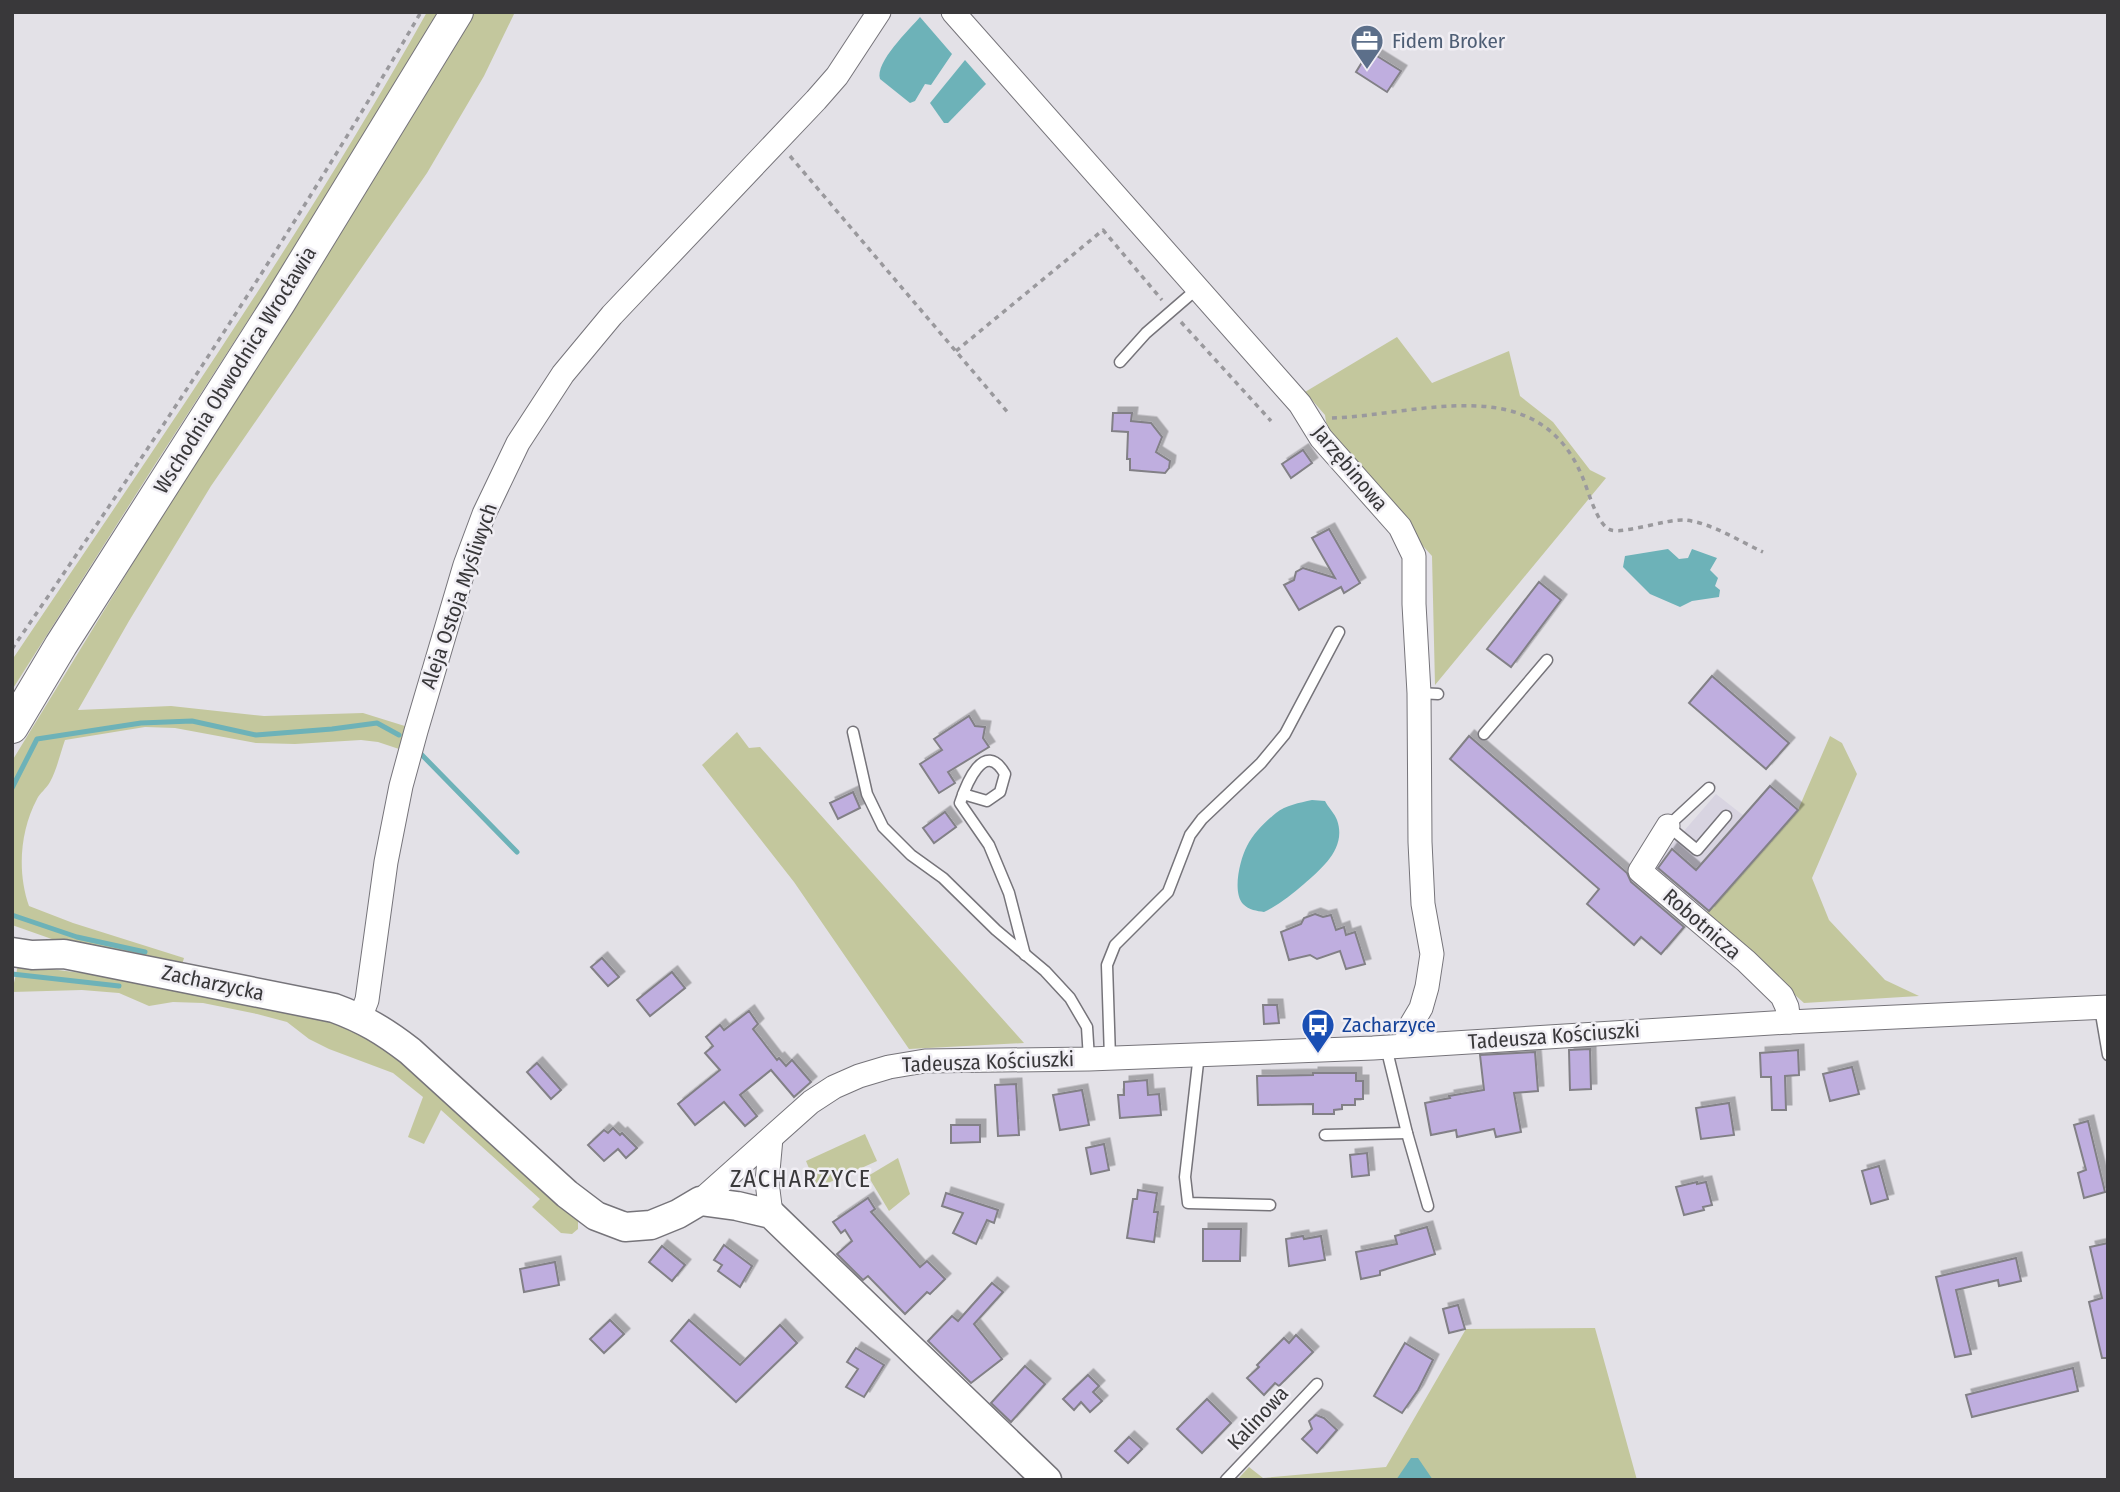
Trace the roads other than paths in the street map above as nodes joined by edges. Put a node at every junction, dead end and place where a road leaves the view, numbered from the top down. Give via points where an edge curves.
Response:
1 (457, 12) edge
2 (879, 12) edge
3 (953, 12) edge
4 (1198, 288) junction
5 (1120, 362) dead end
6 (1339, 632) dead end
7 (1547, 660) dead end
8 (12, 727) edge
9 (853, 732) dead end
10 (1484, 734) dead end
11 (1709, 788) dead end
12 (963, 794) dead end
13 (1726, 816) dead end
14 (1668, 826) junction
15 (12, 932) edge
16 (12, 952) edge
17 (64, 954) junction
18 (1025, 954) junction
19 (2104, 1008) edge
20 (360, 1018) junction
21 (1789, 1022) junction
22 (1397, 1046) junction
23 (1199, 1054) junction
24 (2108, 1055) edge
25 (1099, 1058) junction
26 (1406, 1133) junction
27 (1325, 1135) dead end
28 (771, 1138) junction
29 (700, 1201) junction
30 (1270, 1205) dead end
31 (1427, 1206) dead end
32 (771, 1214) junction
33 (1317, 1384) dead end
34 (1046, 1480) edge
35 (1226, 1480) edge

1 - 8 main road, Wschodnia Obwodnica Wrocławia
2 - 20 street, Aleja Ostoja Myśliwych via 837,76 562,374 518,443 465,565 413,742 386,862 367,1000
3 - 4 street, Jarzębinowa
4 - 5 lane
4 - 22 street, Jarzębinowa via 1300,404 1321,439 1400,527 1414,556 1414,604 1429,693 1418,764 1423,904 1432,954 1421,1008
6 - 25 lane via 1285,734 1202,819 1190,835 1168,892 1115,945 1107,965
7 - 10 lane
9 - 18 lane via 867,794 883,827
11 - 14 lane
12 - 18 lane via 960,803 989,845 1009,892
13 - 14 lane via 1697,850
14 - 21 street, Robotnicza via 1640,870 1782,996
15 - 17 street, Zacharzycka
16 - 17 street, Zacharzycka
17 - 20 street, Zacharzycka via 334,1008
18 - 25 lane via 1082,1014
19 - 21 street, Tadeusza Kościuszki
19 - 24 lane
20 - 29 street, Tadeusza Kościuszki via 410,1051 596,1216 625,1227 651,1225
21 - 22 street, Tadeusza Kościuszki
22 - 23 street, Tadeusza Kościuszki
22 - 26 lane
23 - 25 street, Tadeusza Kościuszki
23 - 30 lane via 1185,1177 1188,1203
25 - 28 street, Tadeusza Kościuszki via 925,1061 889,1067 834,1087
26 - 27 lane
26 - 31 lane
28 - 29 street, Tadeusza Kościuszki
28 - 32 street via 767,1182
29 - 32 street
32 - 34 street
33 - 35 lane, Kalinowa

